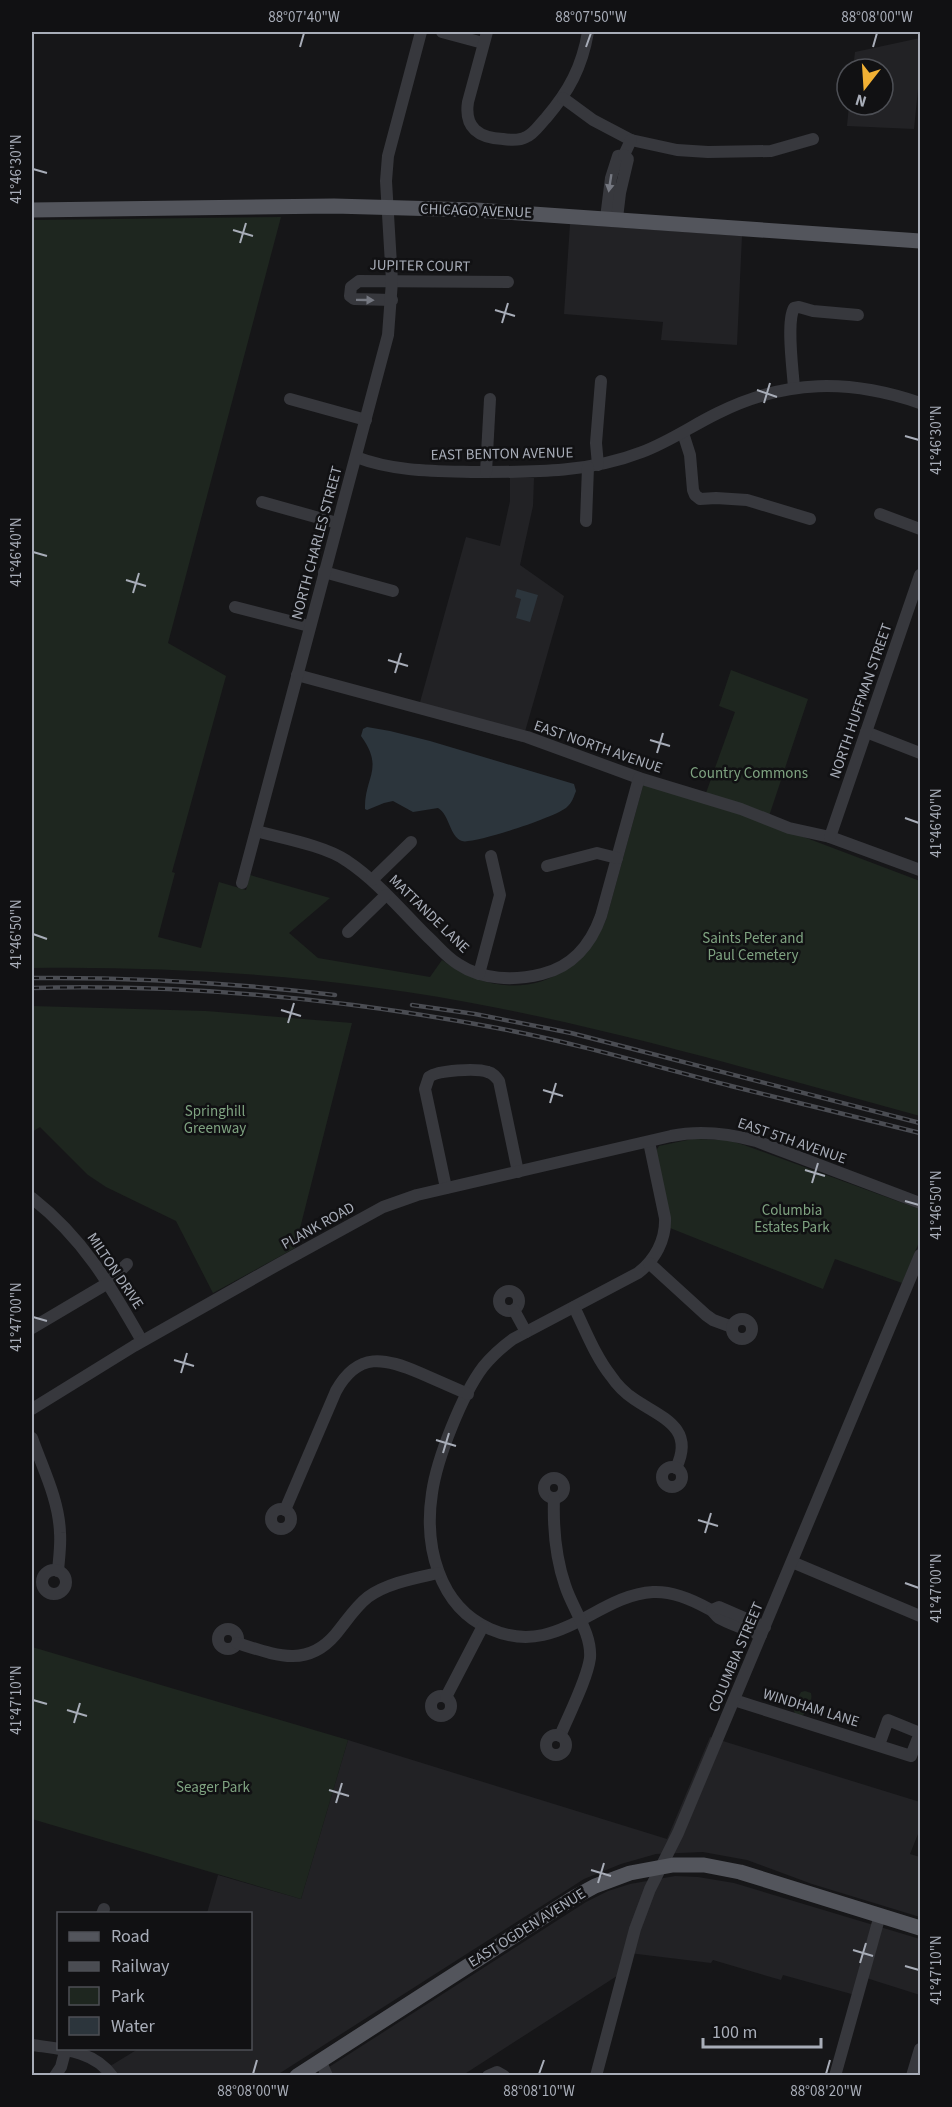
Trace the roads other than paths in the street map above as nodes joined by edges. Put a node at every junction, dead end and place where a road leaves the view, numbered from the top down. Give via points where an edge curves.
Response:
1 (422, 32) edge
2 (442, 32) edge
3 (588, 32) edge
4 (485, 38) edge
5 (563, 98) junction
6 (813, 139) dead end
7 (631, 140) junction
8 (388, 207) junction
9 (32, 210) edge
10 (611, 218) junction
11 (921, 241) edge
12 (392, 281) junction
13 (508, 282) dead end
14 (392, 300) junction
15 (858, 315) dead end
16 (601, 381) dead end
17 (794, 388) junction
18 (290, 399) dead end
19 (490, 399) dead end
20 (921, 403) edge
21 (366, 420) junction
22 (683, 433) junction
23 (356, 457) junction
24 (593, 466) junction
25 (486, 472) junction
26 (262, 502) dead end
27 (880, 514) dead end
28 (810, 519) dead end
29 (586, 520) dead end
30 (337, 523) junction
31 (921, 529) edge
32 (324, 572) junction
33 (921, 575) edge
34 (393, 591) dead end
35 (235, 607) dead end
36 (309, 626) junction
37 (297, 675) junction
38 (866, 732) junction
39 (921, 753) edge
40 (639, 778) junction
41 (256, 831) junction
42 (830, 837) junction
43 (411, 842) dead end
44 (491, 856) dead end
45 (617, 858) junction
46 (547, 866) dead end
47 (921, 870) edge
48 (372, 880) junction
49 (242, 884) dead end
50 (386, 896) junction
51 (348, 932) dead end
52 (479, 974) junction
53 (650, 1142) junction
54 (518, 1172) junction
55 (446, 1188) junction
56 (32, 1200) edge
57 (921, 1203) edge
58 (921, 1255) edge
59 (649, 1263) junction
60 (127, 1264) dead end
61 (108, 1283) junction
62 (574, 1307) junction
63 (514, 1310) dead end
64 (732, 1327) dead end
65 (32, 1328) edge
66 (526, 1332) junction
67 (142, 1341) junction
68 (468, 1394) junction
69 (32, 1409) edge
70 (32, 1438) edge
71 (676, 1468) dead end
72 (554, 1498) dead end
73 (285, 1510) dead end
74 (792, 1562) junction
75 (58, 1571) dead end
76 (438, 1573) junction
77 (921, 1616) edge
78 (580, 1620) junction
79 (483, 1626) junction
80 (763, 1631) junction
81 (237, 1643) dead end
82 (446, 1697) dead end
83 (734, 1700) junction
84 (560, 1736) dead end
85 (879, 1745) dead end
86 (662, 1866) junction
87 (880, 1916) junction
88 (921, 1928) edge
89 (32, 2045) edge
90 (57, 2048) edge
91 (921, 2049) edge
92 (66, 2050) edge
93 (69, 2050) edge
94 (320, 2060) junction
95 (55, 2076) edge
96 (112, 2076) edge
97 (297, 2076) edge
98 (327, 2076) edge
99 (488, 2076) edge
100 (504, 2076) edge
101 (596, 2076) edge
102 (835, 2076) edge
103 (912, 2076) edge

1 - 8 street, NORTH CHARLES STREET via 388,156
2 - 4 street
3 - 5 street via 576,76
4 - 5 street via 467,110 470,124 480,134 512,140 526,137
5 - 7 street
6 - 7 street via 771,151 708,152
7 - 10 street via 614,166
8 - 9 main road, CHICAGO AVENUE
8 - 10 main road, CHICAGO AVENUE
8 - 12 street, NORTH CHARLES STREET
10 - 11 main road, CHICAGO AVENUE
12 - 13 street, JUPITER COURT
12 - 14 street, NORTH CHARLES STREET
12 -> 14 street, JUPITER COURT via 359,281 350,291 354,299
14 - 21 street, NORTH CHARLES STREET
15 - 17 street via 794,308 790,327
16 - 24 street
17 - 20 street, EAST BENTON AVENUE via 859,387
17 - 22 street, EAST BENTON AVENUE via 744,402
18 - 21 street
19 - 25 street
21 - 23 street, NORTH CHARLES STREET
22 - 24 street, EAST BENTON AVENUE via 644,452
22 - 28 street via 690,455 693,490 700,499 747,500
23 - 25 street, EAST BENTON AVENUE via 406,469
23 - 30 street, NORTH CHARLES STREET
24 - 25 street, EAST BENTON AVENUE via 561,471
24 - 29 street
26 - 30 street
27 - 31 street
30 - 32 street, NORTH CHARLES STREET
32 - 34 street
32 - 36 street, NORTH CHARLES STREET
33 - 38 street, NORTH HUFFMAN STREET
35 - 36 street
36 - 37 street, NORTH CHARLES STREET
37 - 40 street, EAST NORTH AVENUE via 527,737
37 - 41 street, NORTH CHARLES STREET
38 - 39 street
38 - 42 street, NORTH HUFFMAN STREET
40 - 42 street, EAST NORTH AVENUE via 789,828
40 - 45 street, MATTANDE LANE
41 - 48 street, MATTANDE LANE via 344,858
41 - 49 street, NORTH CHARLES STREET
42 - 47 street, EAST NORTH AVENUE
43 - 48 street
44 - 52 street via 500,895
45 - 46 street via 597,853
45 - 52 street, MATTANDE LANE via 597,927 571,960 552,972 531,977 503,979
48 - 50 street, MATTANDE LANE
50 - 51 street
50 - 52 street, MATTANDE LANE via 446,954
53 - 54 street, PLANK ROAD
53 - 57 street, EAST 5TH AVENUE via 688,1134 731,1134
53 - 59 street via 665,1225 661,1244
54 - 55 street, PLANK ROAD
54 - 55 street via 499,1081 487,1071 440,1071 429,1077 425,1089
55 - 67 street, PLANK ROAD via 383,1207
56 - 61 street, MILTON DRIVE via 63,1225
58 - 74 street, COLUMBIA STREET
59 - 62 street via 630,1278
59 - 64 street via 706,1315
60 - 61 street
61 - 65 street
61 - 67 street, MILTON DRIVE
62 - 66 street
62 - 71 street via 618,1386 660,1413 676,1430 682,1451
63 - 66 street
66 - 68 street via 492,1357
67 - 69 street, PLANK ROAD
68 - 73 street via 388,1361 372,1361 354,1369 336,1391
68 - 76 street via 441,1456 433,1486 430,1528
70 - 75 street via 58,1514
72 - 78 street via 557,1556
74 - 77 street
74 - 80 street, COLUMBIA STREET
76 - 79 street via 455,1604
76 - 81 street via 370,1596 328,1642 310,1653 281,1656
78 - 79 street via 534,1636 506,1634
78 - 80 street via 650,1592 672,1594 712,1610 717,1617
78 - 84 street via 590,1659
79 - 82 street
80 - 83 street, COLUMBIA STREET
83 - 85 street, WINDHAM LANE
83 - 86 street, COLUMBIA STREET
86 - 87 main road, EAST OGDEN AVENUE via 723,1868
86 - 94 main road, EAST OGDEN AVENUE via 615,1878 573,1898
86 - 101 street, COLUMBIA STREET via 635,1929
87 - 88 main road, EAST OGDEN AVENUE
87 - 102 street
89 - 90 street
91 - 103 street
92 - 95 street
93 - 96 street via 95,2060
94 - 97 main road, EAST OGDEN AVENUE
94 - 98 street
99 - 100 street via 497,2072

